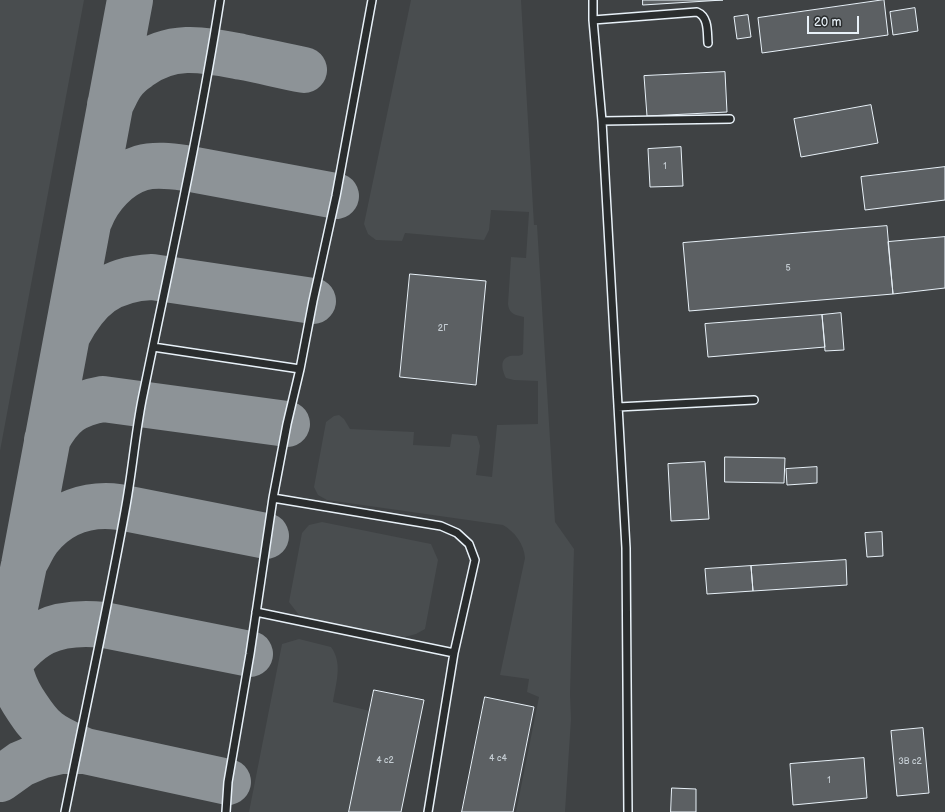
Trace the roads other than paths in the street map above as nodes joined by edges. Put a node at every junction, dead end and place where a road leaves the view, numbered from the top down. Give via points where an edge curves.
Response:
1 (220, 0) edge
2 (372, 0) edge
3 (593, 0) edge
4 (594, 20) junction
5 (708, 43) dead end
6 (730, 119) dead end
7 (602, 121) junction
8 (153, 347) junction
9 (300, 369) junction
10 (754, 400) dead end
11 (618, 407) junction
12 (273, 498) junction
13 (256, 612) junction
14 (454, 653) junction
15 (65, 812) edge
16 (226, 812) edge
17 (428, 812) edge
18 (628, 812) edge

1 - 8 lane via 190,169
2 - 9 lane via 336,196
3 - 4 lane
4 - 5 lane via 697,12 706,20
4 - 7 lane
6 - 7 lane
7 - 11 lane
8 - 9 lane
8 - 15 lane via 141,403 126,508 104,625
9 - 12 lane
10 - 11 lane
11 - 18 lane via 626,548
12 - 13 lane
12 - 14 lane via 441,526 457,533 469,544 475,560
13 - 14 lane
13 - 16 lane via 228,782
14 - 17 lane

